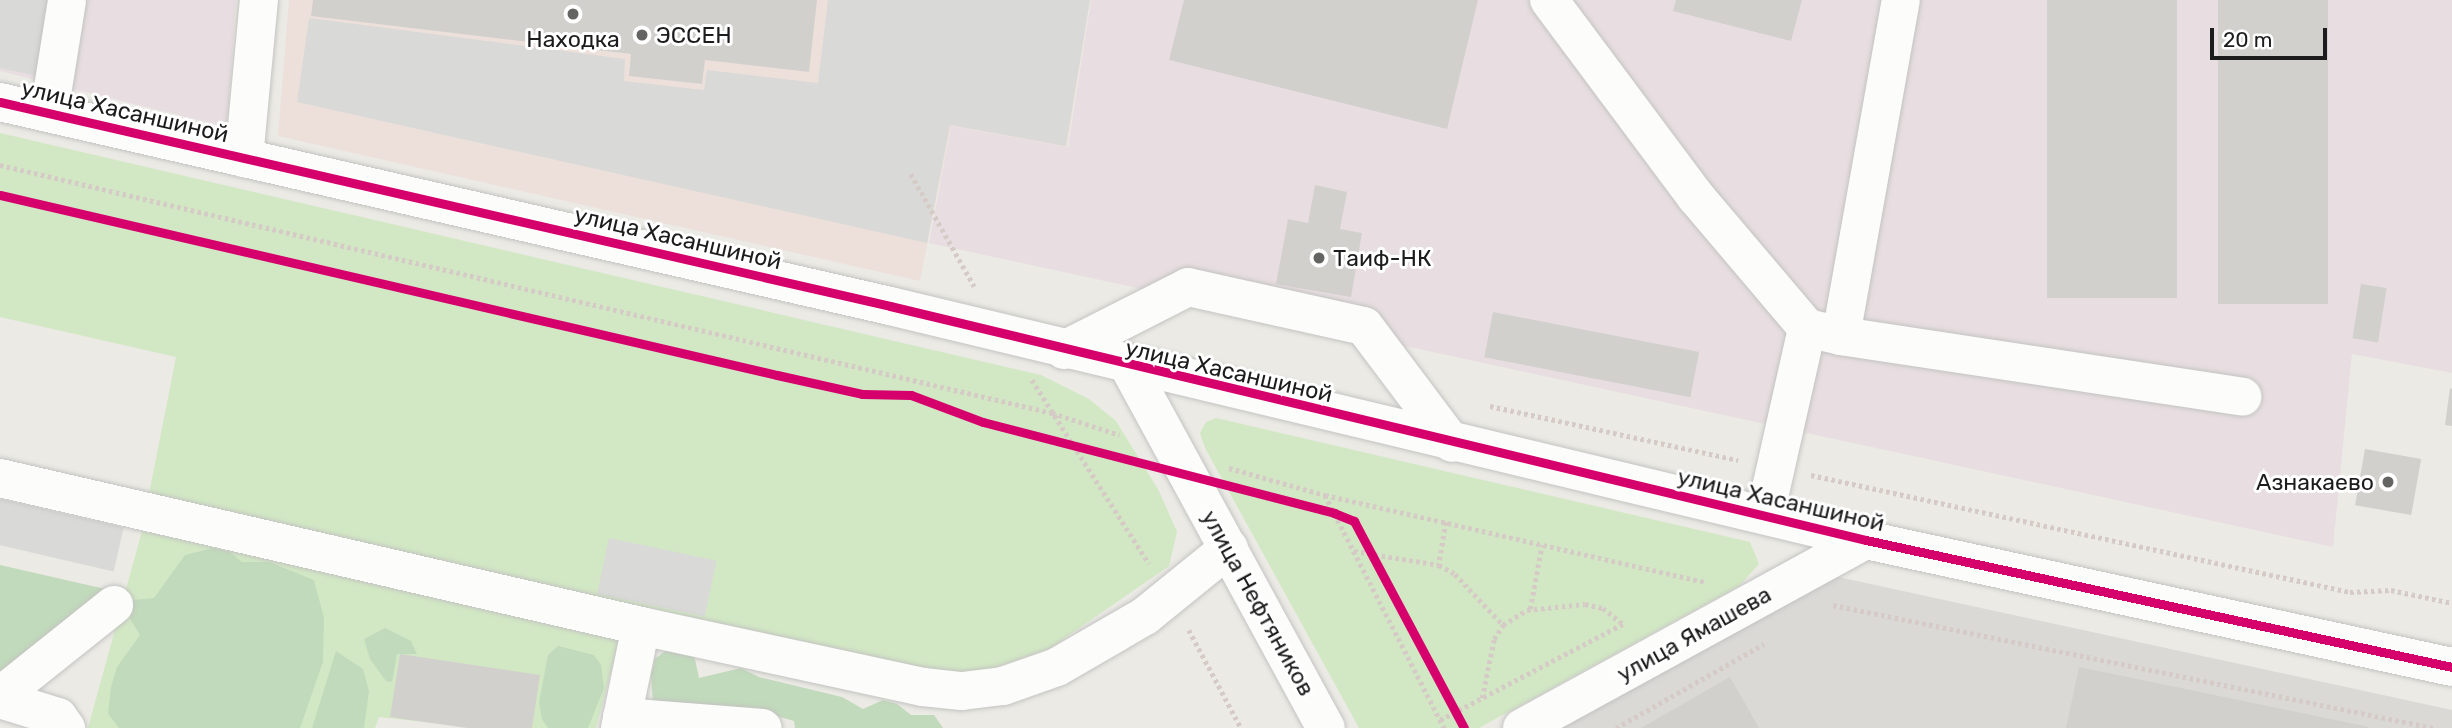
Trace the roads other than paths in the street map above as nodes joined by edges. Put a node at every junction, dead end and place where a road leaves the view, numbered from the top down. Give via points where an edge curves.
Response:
1 (67, 0) edge
2 (258, 0) edge
3 (1549, 0) edge
4 (1901, 0) edge
5 (0, 102) edge
6 (50, 113) junction
7 (244, 158) junction
8 (1824, 332) junction
9 (1064, 350) junction
10 (1129, 367) junction
11 (2242, 397) dead end
12 (1452, 443) junction
13 (0, 478) edge
14 (1765, 514) junction
15 (1866, 540) junction
16 (1229, 548) junction
17 (114, 605) dead end
18 (641, 626) junction
19 (2452, 667) edge
20 (0, 698) edge
21 (621, 722) edge
22 (66, 728) edge
23 (763, 728) edge
24 (1326, 728) edge
25 (1522, 728) edge

1 - 6 street
2 - 7 street
3 - 8 street via 1696,197
4 - 8 street
5 - 6 street, улица Хасаншиной
6 - 7 street, улица Хасаншиной
7 - 9 street, улица Хасаншиной
8 - 11 street
8 - 14 street
9 - 10 street, улица Хасаншиной
9 - 12 street via 1188,287 1364,326
10 - 12 street, улица Хасаншиной
10 - 16 street, улица Нефтяников
12 - 14 street, улица Хасаншиной
13 - 18 street
14 - 15 street, улица Хасаншиной
15 - 19 street, улица Хасаншиной
15 - 25 street, улица Ямашева
16 - 18 street via 1114,635 1040,674 982,689 923,687
16 - 24 street, улица Нефтяников
17 - 20 street
18 - 21 street
20 - 22 street via 58,717
21 - 23 street

